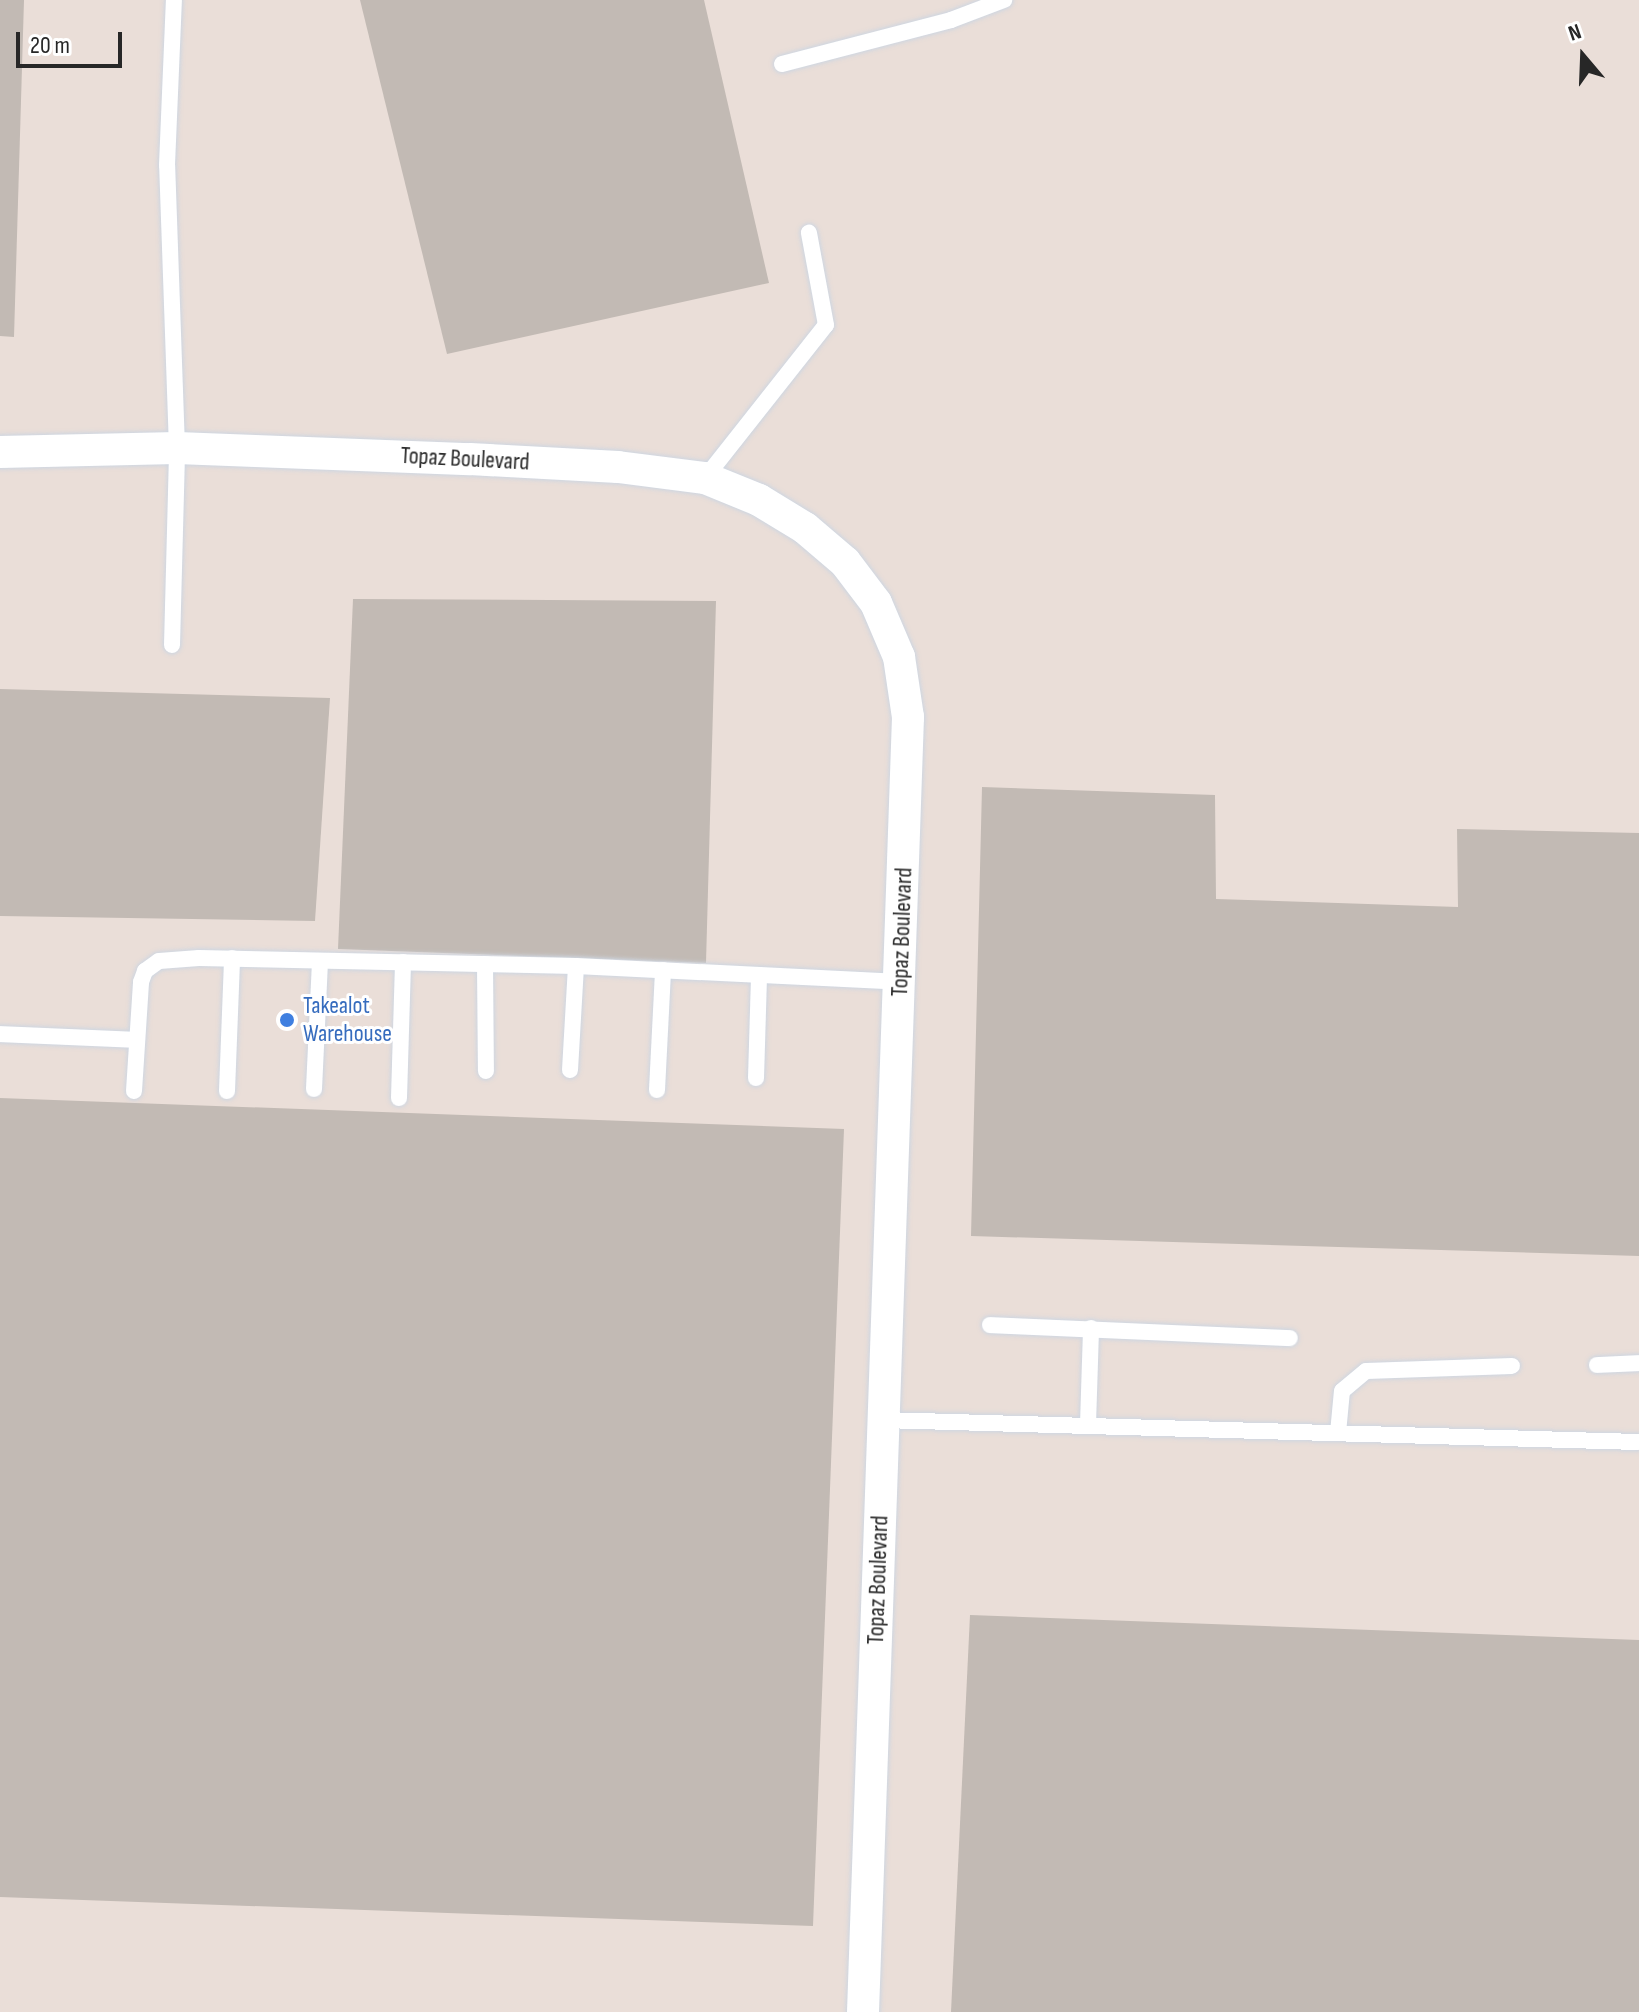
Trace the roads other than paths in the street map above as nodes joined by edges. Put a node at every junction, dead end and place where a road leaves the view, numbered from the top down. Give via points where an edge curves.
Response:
1 (174, 0) edge
2 (1004, 0) edge
3 (782, 64) dead end
4 (809, 233) dead end
5 (177, 448) junction
6 (0, 452) edge
7 (705, 478) junction
8 (172, 645) dead end
9 (232, 958) junction
10 (320, 961) junction
11 (403, 962) junction
12 (485, 964) junction
13 (576, 966) junction
14 (663, 970) junction
15 (759, 975) junction
16 (901, 982) junction
17 (0, 1034) edge
18 (137, 1040) junction
19 (570, 1070) dead end
20 (486, 1071) dead end
21 (756, 1078) dead end
22 (314, 1089) dead end
23 (657, 1090) dead end
24 (134, 1091) dead end
25 (227, 1091) dead end
26 (399, 1098) dead end
27 (990, 1325) dead end
28 (1091, 1328) junction
29 (1290, 1338) dead end
30 (1639, 1363) edge
31 (1597, 1365) dead end
32 (1512, 1366) dead end
33 (883, 1420) junction
34 (1088, 1425) junction
35 (1338, 1433) junction
36 (1639, 1442) edge
37 (863, 2012) edge

1 - 5 lane via 167,165
2 - 3 lane via 951,20
4 - 7 lane via 826,325
5 - 6 street, Topaz Boulevard
5 - 7 street, Topaz Boulevard via 618,467
5 - 8 lane
7 - 16 street, Topaz Boulevard via 759,500 845,562 876,603 899,657 908,717
9 - 10 lane
9 - 18 lane via 151,965 141,982
9 - 25 lane
10 - 11 lane
10 - 22 lane
11 - 12 lane
11 - 26 lane
12 - 13 lane
12 - 20 lane
13 - 14 lane
13 - 19 lane
14 - 15 lane
14 - 23 lane
15 - 16 lane
15 - 21 lane
16 - 33 street, Topaz Boulevard
17 - 18 lane
18 - 24 lane
27 - 28 lane
28 - 29 lane
28 - 34 lane
30 - 31 lane
32 - 35 lane via 1366,1371 1342,1391
33 - 34 lane
33 - 37 street, Topaz Boulevard
34 - 35 lane
35 - 36 lane

